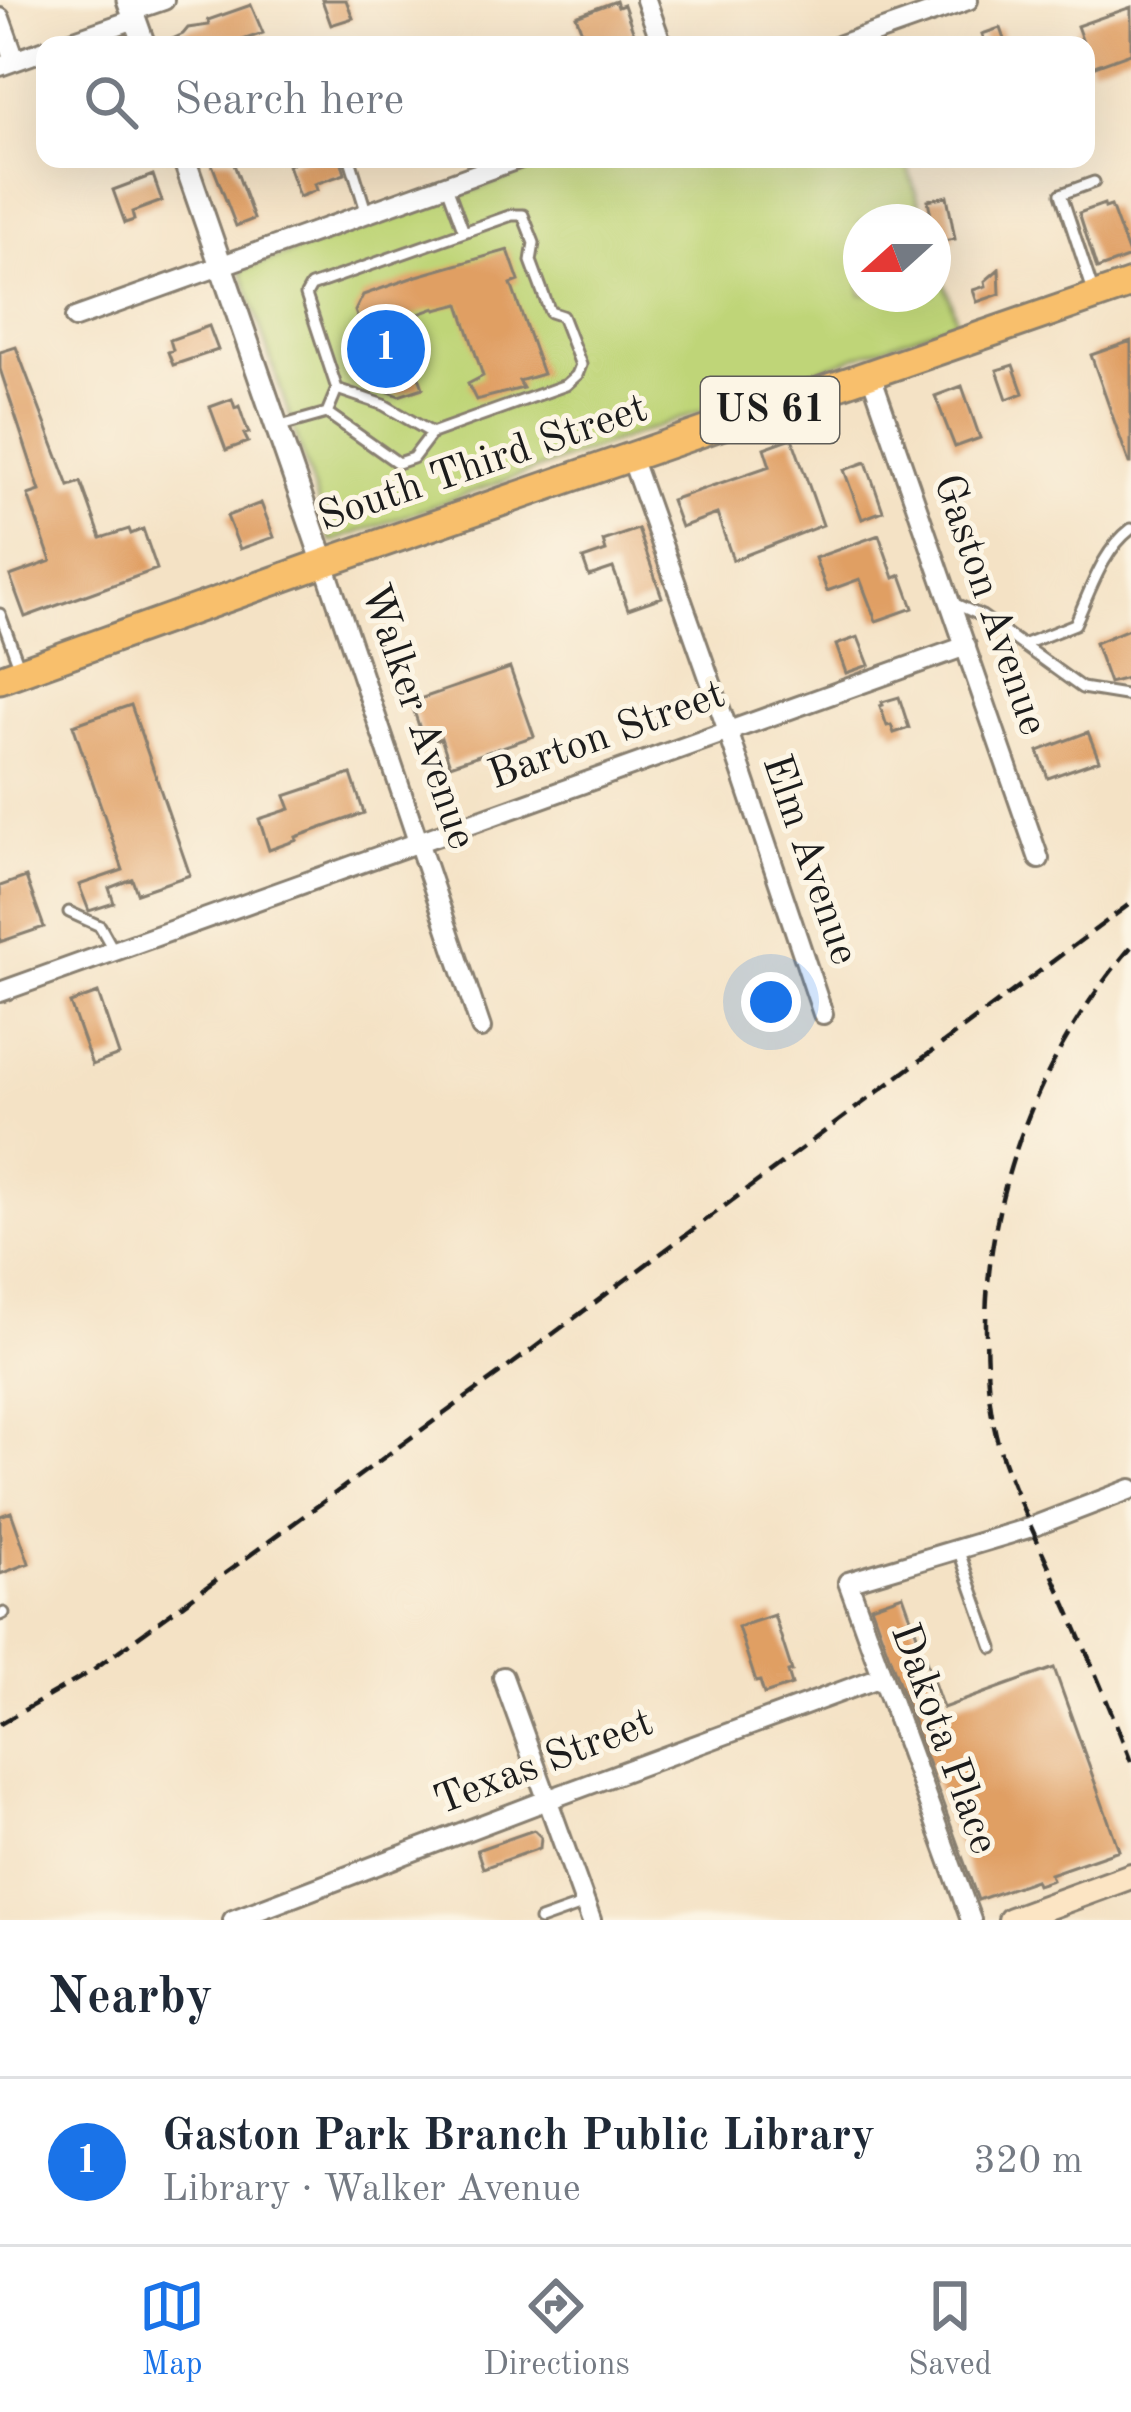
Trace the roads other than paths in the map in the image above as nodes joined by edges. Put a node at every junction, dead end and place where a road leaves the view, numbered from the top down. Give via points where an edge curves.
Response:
1 (164, 0) edge
2 (646, 0) edge
3 (968, 0) edge
4 (913, 9) edge
5 (132, 10) edge
6 (0, 18) edge
7 (79, 36) edge
8 (659, 36) edge
9 (858, 36) edge
10 (8, 63) edge
11 (187, 168) edge
12 (353, 168) edge
13 (493, 168) edge
14 (1094, 182) dead end
15 (447, 185) junction
16 (367, 214) junction
17 (464, 232) junction
18 (221, 266) junction
19 (1131, 284) edge
20 (1095, 296) junction
21 (75, 318) dead end
22 (871, 375) junction
23 (337, 389) junction
24 (327, 413) junction
25 (277, 428) junction
26 (431, 433) junction
27 (631, 457) junction
28 (1131, 529) edge
29 (324, 563) junction
30 (951, 602) junction
31 (0, 614) edge
32 (1024, 644) junction
33 (967, 646) junction
34 (10, 675) edge
35 (1131, 696) edge
36 (728, 731) junction
37 (418, 841) junction
38 (1039, 859) dead end
39 (69, 913) dead end
40 (114, 951) junction
41 (0, 992) edge
42 (823, 1014) dead end
43 (482, 1028) dead end
44 (1131, 1489) edge
45 (958, 1549) junction
46 (993, 1648) dead end
47 (881, 1677) junction
48 (503, 1678) dead end
49 (548, 1800) junction
50 (1131, 1876) edge
51 (588, 1912) edge
52 (232, 1920) edge
53 (540, 1920) edge
54 (971, 1920) edge
55 (1011, 1920) edge

1 - 5 street
2 - 8 street
3 - 4 street
4 - 9 street
5 - 7 street
6 - 10 street
11 - 18 street, Walker Avenue
12 - 16 lane
13 - 15 street
14 - 20 lane via 1061,194
15 - 16 street
15 - 17 lane
16 - 18 street
17 - 23 lane via 311,286 306,295
17 - 26 lane via 523,215 550,312 562,316 580,365 566,385
18 - 21 street
18 - 25 street, Walker Avenue
19 - 20 main road, South Third Street / US 61
20 - 22 main road, South Third Street / US 61
22 - 27 main road, South Third Street / US 61
22 - 30 street, Gaston Avenue
23 - 24 lane
23 - 26 lane
24 - 25 lane
24 - 26 lane via 398,463 413,458
25 - 29 street, Walker Avenue
27 - 29 main road, South Third Street / US 61
27 - 36 street, Elm Avenue
28 - 32 lane via 1103,564 1075,624
29 - 34 main road, South Third Street / US 61
29 - 37 street, Walker Avenue
30 - 32 lane
30 - 33 street, Gaston Avenue
31 - 34 lane
32 - 35 lane via 1082,688
33 - 36 street, Barton Street
33 - 38 street, Gaston Avenue
36 - 37 street, Barton Street
36 - 42 street, Elm Avenue
37 - 40 street, Barton Street
37 - 43 street, Walker Avenue
39 - 40 lane via 100,926
40 - 41 street, Barton Street
44 - 45 street
45 - 46 lane
45 - 47 street, Dakota Place via 848,1582
47 - 49 street, Texas Street
47 - 54 street, Dakota Place
48 - 49 street
49 - 51 street
49 - 52 street, Texas Street
50 - 55 main road
51 - 53 lane

